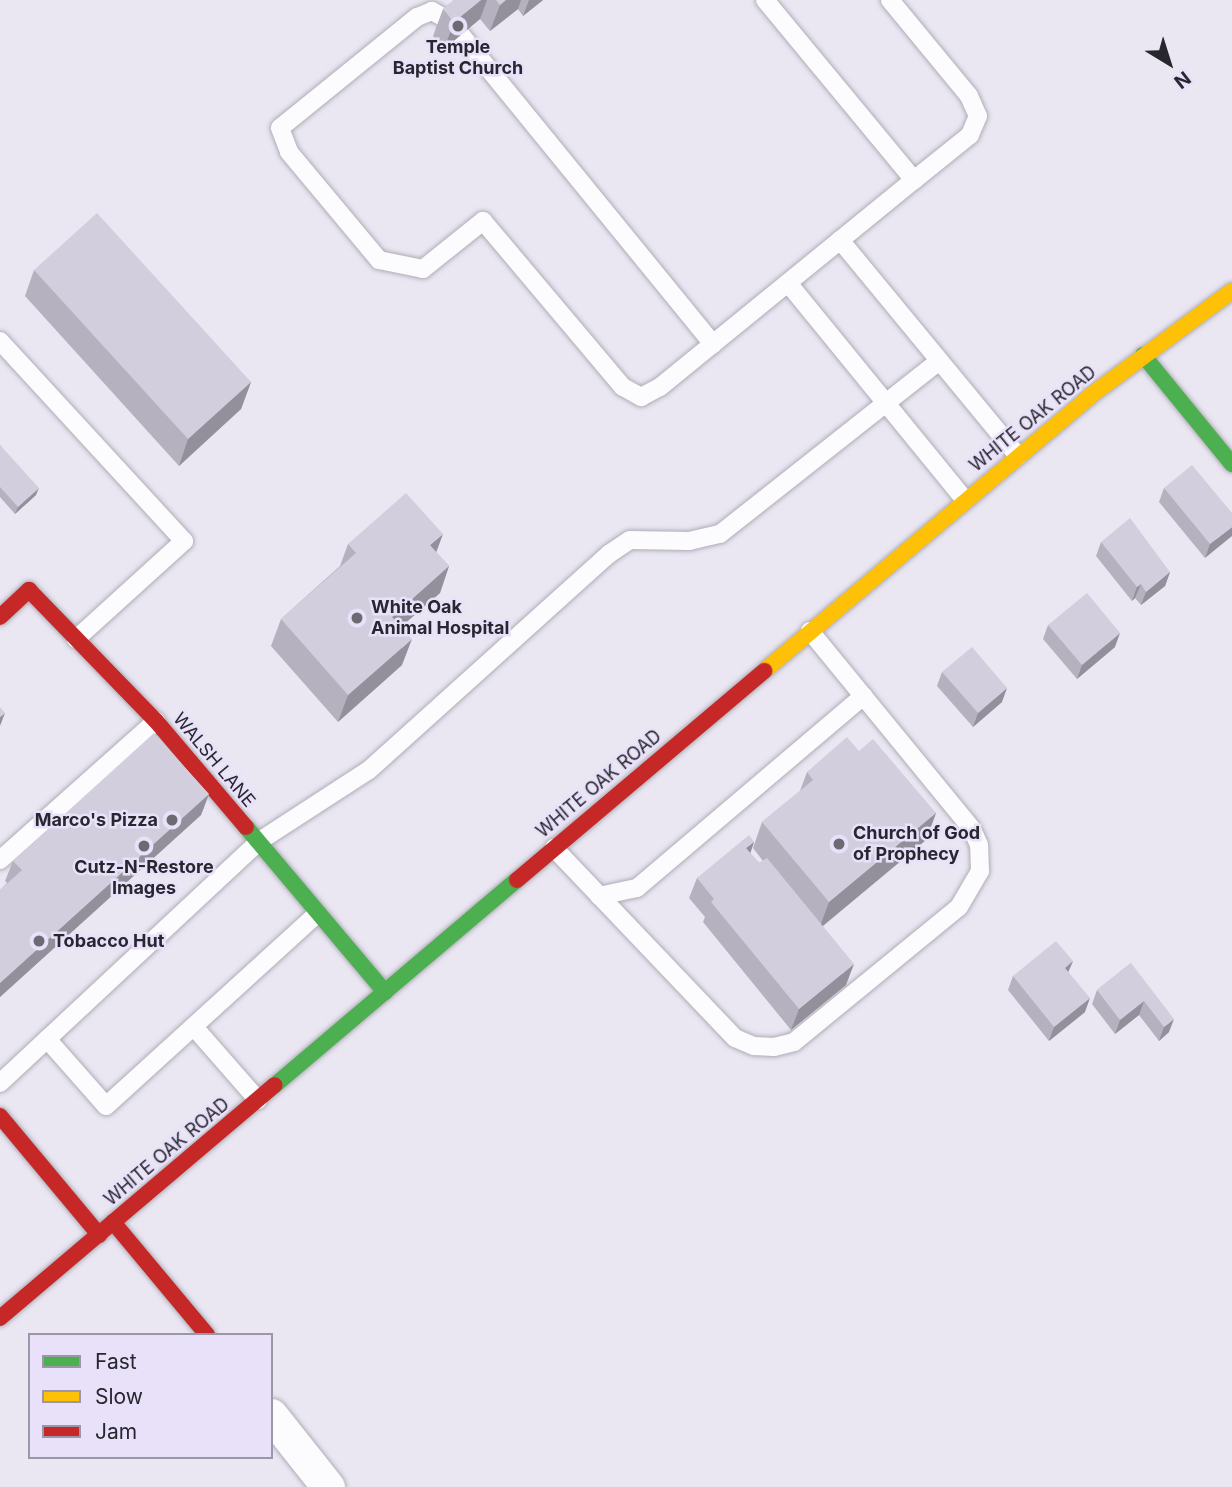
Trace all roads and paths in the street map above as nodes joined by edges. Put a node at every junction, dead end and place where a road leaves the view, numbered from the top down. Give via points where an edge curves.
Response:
1 (765, 0) edge
2 (890, 0) edge
3 (914, 180) junction
4 (840, 240) junction
5 (788, 283) junction
6 (1232, 291) edge
7 (0, 341) edge
8 (713, 344) junction
9 (1143, 355) junction
10 (939, 361) junction
11 (886, 402) junction
12 (1018, 456) junction
13 (1232, 464) edge
14 (965, 500) junction
15 (0, 617) edge
16 (810, 631) junction
17 (76, 639) junction
18 (863, 696) junction
19 (156, 721) junction
20 (258, 842) junction
21 (554, 848) junction
22 (0, 860) edge
23 (599, 896) junction
24 (317, 914) junction
25 (385, 992) junction
26 (194, 1027) junction
27 (47, 1039) junction
28 (0, 1083) edge
29 (258, 1100) junction
30 (0, 1116) edge
31 (113, 1223) junction
32 (99, 1235) junction
33 (0, 1318) edge
34 (205, 1333) edge
35 (273, 1418) edge
36 (328, 1487) edge

1 - 3 lane
2 - 3 lane via 969,96 978,116 970,135
3 - 4 lane
4 - 5 lane
4 - 10 lane
5 - 8 lane
5 - 11 lane
6 - 9 main road, WHITE OAK ROAD
7 - 17 lane via 184,541
8 - 8 lane via 640,397 623,387 483,221 423,269 379,260 289,152 280,128 417,17 432,11 456,28
9 - 12 main road, WHITE OAK ROAD
9 - 13 main road
10 - 11 lane
10 - 12 lane
11 - 14 lane
11 - 20 lane via 720,534 689,541 630,540 609,554 369,770
12 - 14 main road, WHITE OAK ROAD
14 - 16 main road, WHITE OAK ROAD
15 - 17 main road, WALSH LANE via 29,590
16 - 18 lane
16 - 21 main road, WHITE OAK ROAD
17 - 19 main road, WALSH LANE
18 - 23 lane via 637,888
18 - 23 lane via 972,830 979,845 980,871 959,908 829,1017 794,1042 774,1047 735,1038
19 - 20 main road, WALSH LANE
19 - 22 lane
20 - 24 main road, WALSH LANE
20 - 27 lane
21 - 23 lane
21 - 25 main road, WHITE OAK ROAD
24 - 25 main road, WALSH LANE
24 - 26 lane
25 - 29 main road, WHITE OAK ROAD
26 - 27 lane via 106,1106
26 - 29 lane
27 - 28 lane
29 - 31 main road, WHITE OAK ROAD
30 - 32 main road
31 - 32 main road, WHITE OAK ROAD
31 - 34 main road
32 - 33 main road, WHITE OAK ROAD
35 - 36 street

